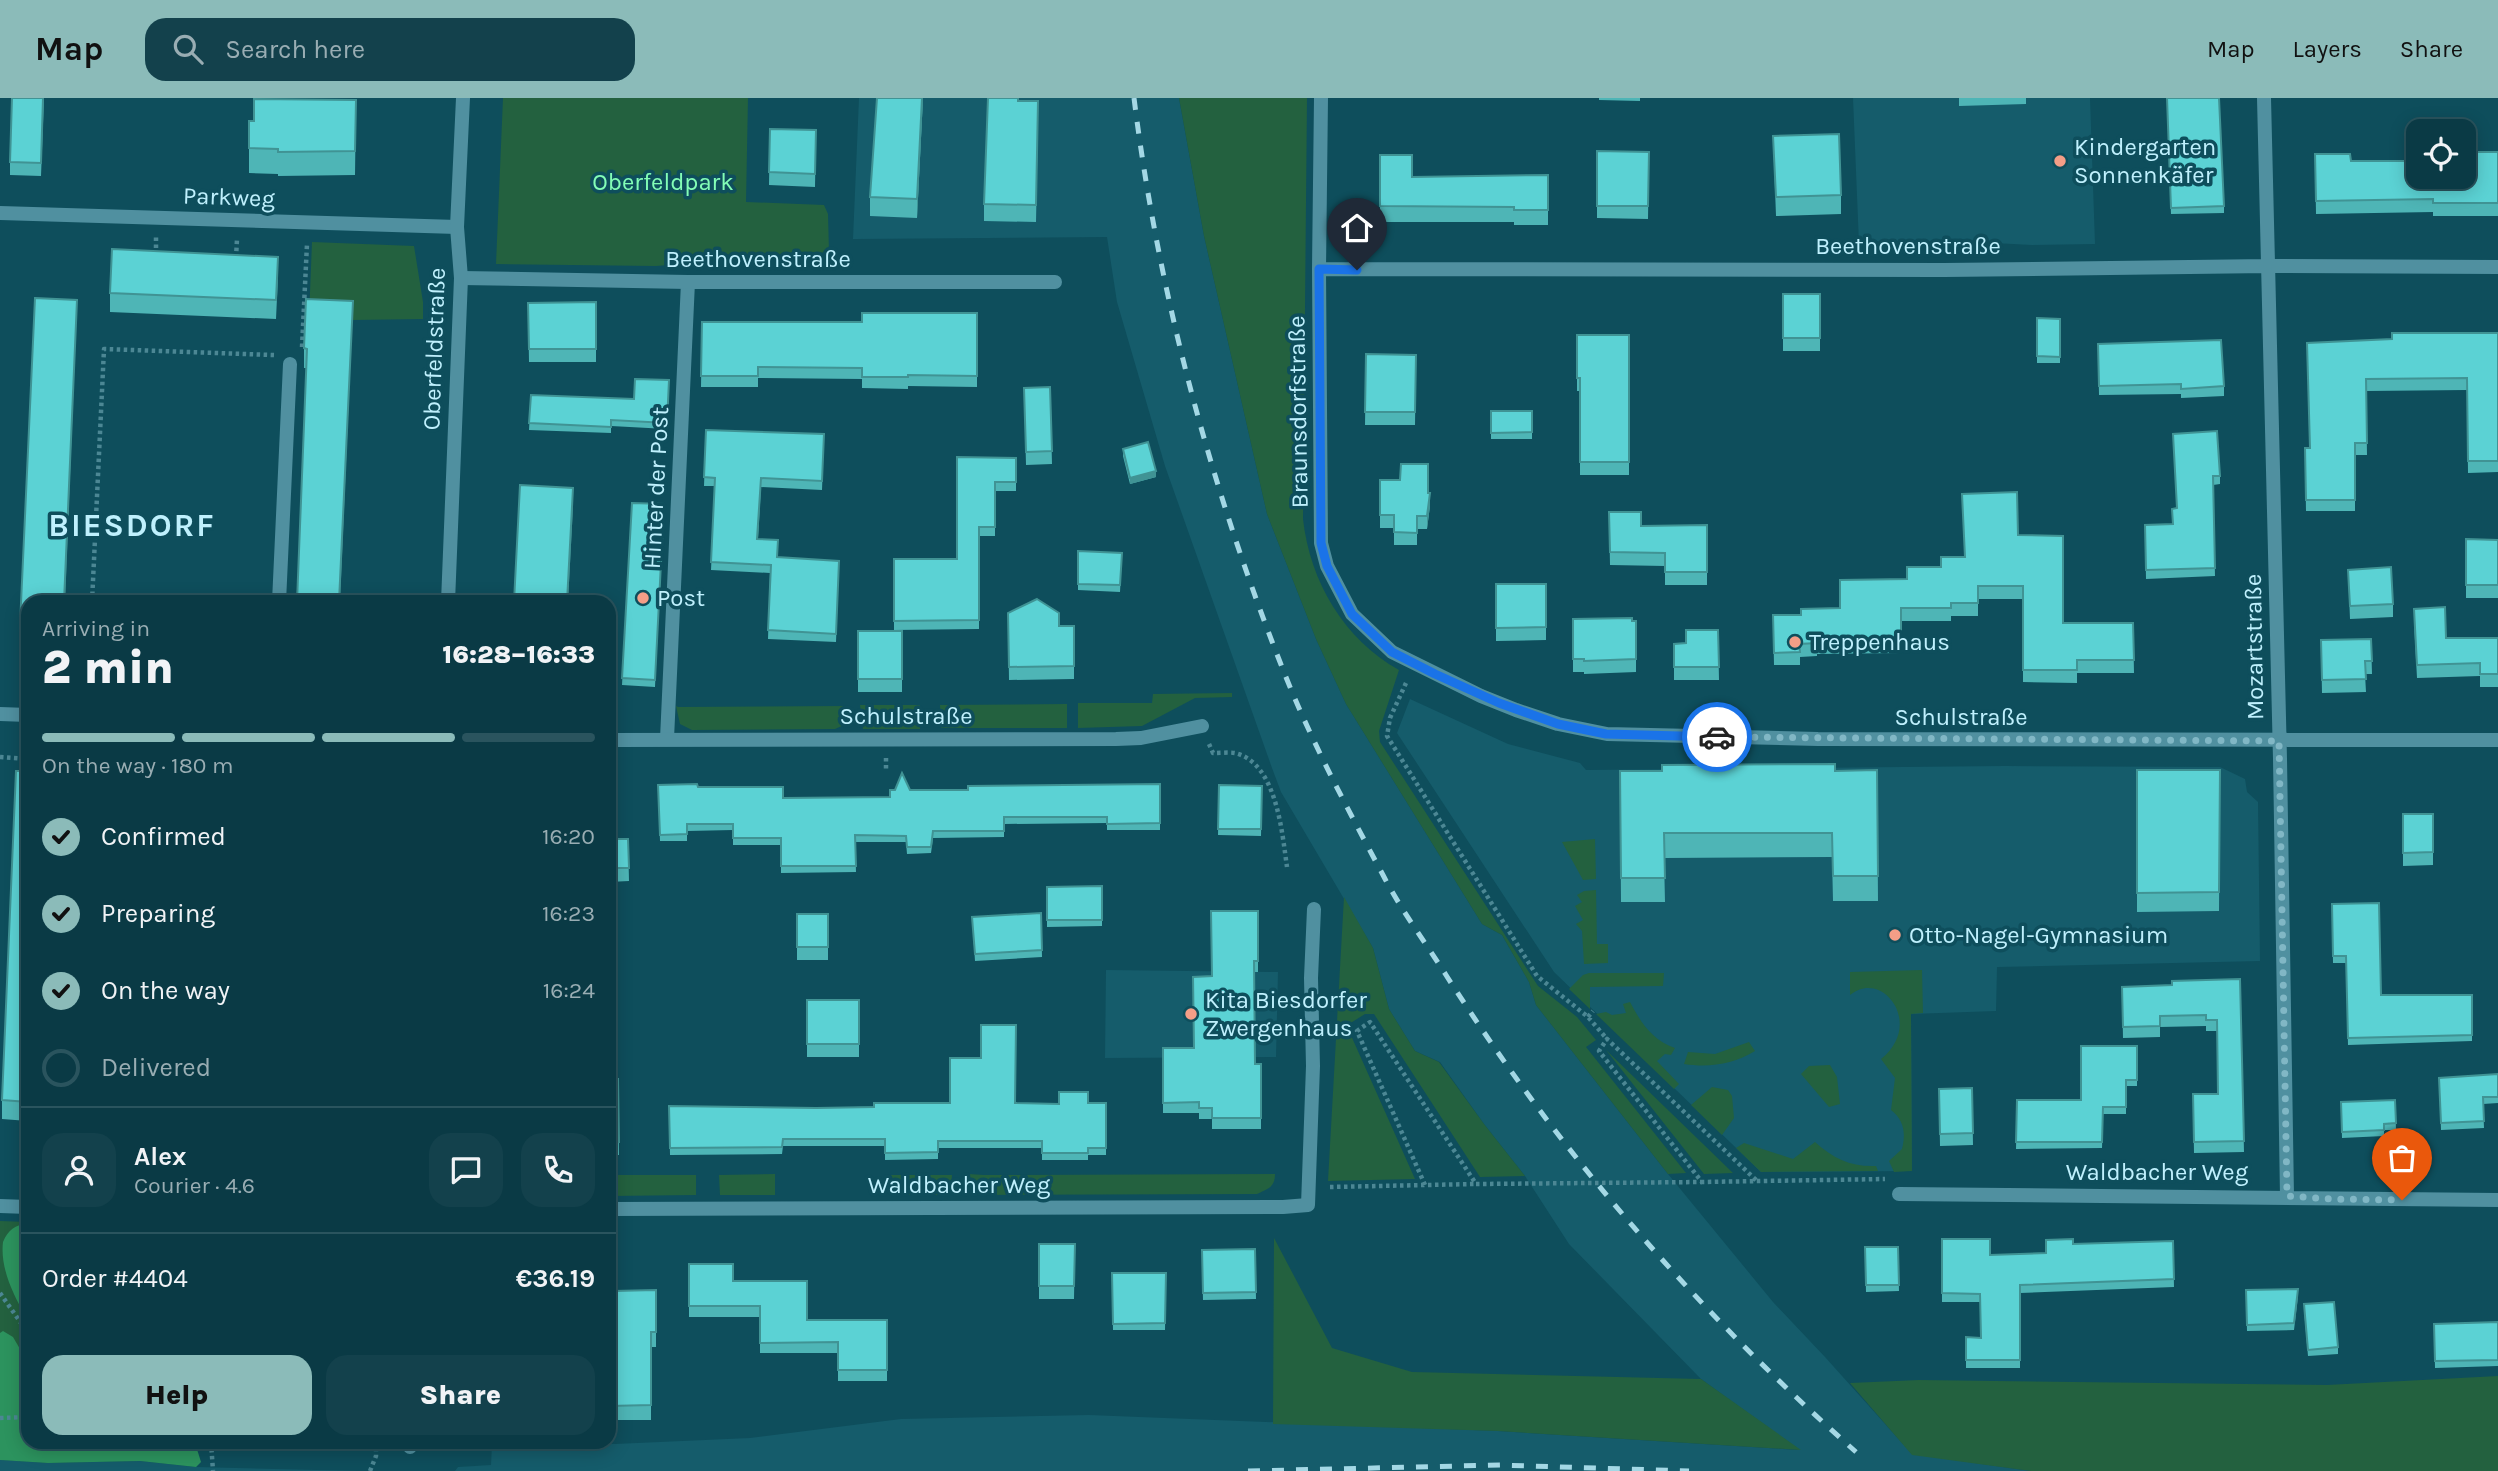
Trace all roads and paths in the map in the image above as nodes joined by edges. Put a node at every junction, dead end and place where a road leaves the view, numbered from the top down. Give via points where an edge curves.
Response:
1 (463, 98) edge
2 (1321, 98) edge
3 (2264, 98) edge
4 (0, 214) edge
5 (457, 226) junction
6 (237, 238) dead end
7 (156, 239) dead end
8 (307, 247) dead end
9 (235, 262) edge
10 (155, 266) edge
11 (2268, 266) junction
12 (2498, 267) edge
13 (1319, 269) junction
14 (461, 278) junction
15 (688, 282) junction
16 (1055, 282) dead end
17 (289, 359) junction
18 (92, 595) edge
19 (279, 595) edge
20 (448, 595) edge
21 (1435, 674) joint
22 (1406, 682) dead end
23 (0, 714) edge
24 (21, 715) edge
25 (1202, 726) joint
26 (667, 739) junction
27 (616, 740) edge
28 (2498, 740) edge
29 (2279, 741) junction
30 (0, 757) edge
31 (21, 758) edge
32 (1287, 867) dead end
33 (1314, 909) dead end
34 (1593, 1011) dead end
35 (1588, 1017) junction
36 (1607, 1039) junction
37 (1890, 1179) dead end
38 (1756, 1180) junction
39 (1702, 1182) junction
40 (1476, 1184) junction
41 (1425, 1185) junction
42 (1899, 1194) dead end
43 (2287, 1196) junction
44 (2498, 1200) edge
45 (1308, 1205) junction
46 (0, 1206) edge
47 (21, 1207) edge
48 (616, 1209) edge
49 (0, 1293) edge
50 (21, 1324) edge
51 (21, 1417) edge
52 (0, 1418) edge
53 (211, 1449) edge
54 (376, 1449) edge
55 (213, 1471) edge
56 (370, 1471) edge

1 - 5 street, Oberfeldstraße
2 - 13 street, Braunsdorfstraße
3 - 11 street, Mozartstraße
4 - 5 street, Parkweg
5 - 14 street, Oberfeldstraße
6 - 9 path
7 - 10 path
8 - 17 path via 302,350
11 - 12 street, Beethovenstraße
11 - 13 street, Beethovenstraße
11 - 29 street, Mozartstraße
13 - 21 street, Braunsdorfstraße via 1321,543 1327,566 1342,600 1365,628 1392,652
14 - 15 street, Beethovenstraße
14 - 20 street, Oberfeldstraße
15 - 16 street, Beethovenstraße
15 - 26 street, Hinter der Post
17 - 18 path via 104,349
17 - 19 street
21 - 29 street, Schulstraße via 1516,710 1606,734
22 - 35 path via 1387,736 1537,976
23 - 24 street
25 - 26 street, Schulstraße via 1116,739
25 - 32 path via 1213,753 1236,753 1262,774 1278,807
26 - 27 street, Schulstraße
28 - 29 street, Schulstraße
29 - 43 street, Mozartstraße
30 - 31 path
33 - 45 street
34 - 35 path
35 - 36 path
36 - 38 path
36 - 39 path via 1599,1051
37 - 38 path
38 - 39 path
39 - 40 path, bridge
40 - 41 path
40 - 41 path via 1370,1022 1357,1031
41 - 45 path via 1328,1188
42 - 43 street, Waldbacher Weg
43 - 44 street, Waldbacher Weg
45 - 48 street, Waldbacher Weg
46 - 47 street
49 - 50 path
51 - 52 path
53 - 55 path
54 - 56 path

